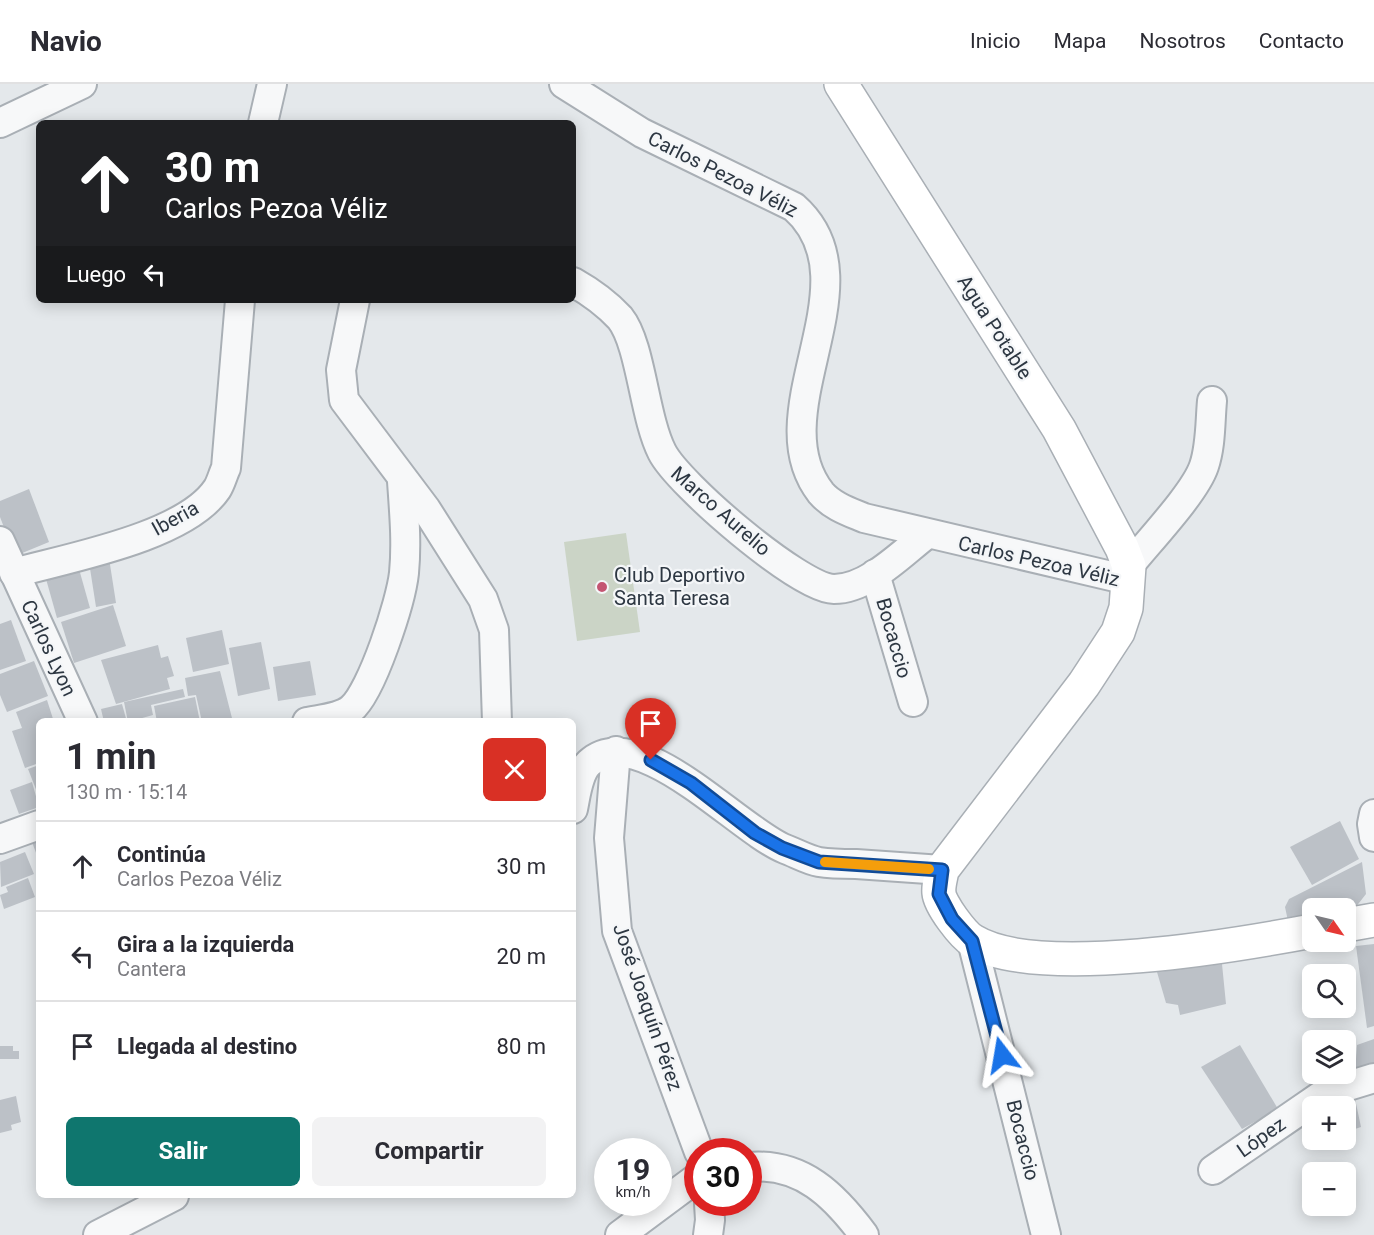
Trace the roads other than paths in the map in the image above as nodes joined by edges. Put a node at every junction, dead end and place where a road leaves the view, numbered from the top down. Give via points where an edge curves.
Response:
1 (82, 84) edge
2 (272, 84) edge
3 (565, 84) edge
4 (841, 84) edge
5 (264, 120) edge
6 (0, 123) edge
7 (576, 284) edge
8 (240, 303) edge
9 (354, 303) edge
10 (1212, 401) dead end
11 (402, 481) junction
12 (927, 534) junction
13 (0, 541) edge
14 (14, 573) junction
15 (1128, 573) junction
16 (875, 574) junction
17 (913, 702) dead end
18 (81, 718) edge
19 (326, 718) edge
20 (496, 718) edge
21 (616, 751) junction
22 (576, 796) edge
23 (1374, 814) edge
24 (36, 826) edge
25 (1374, 837) edge
26 (0, 838) edge
27 (942, 870) junction
28 (1374, 920) edge
29 (1356, 923) edge
30 (1302, 933) edge
31 (972, 941) junction
32 (1374, 1078) edge
33 (694, 1138) edge
34 (762, 1166) edge
35 (1213, 1170) dead end
36 (684, 1187) edge
37 (170, 1198) edge
38 (710, 1216) edge
39 (98, 1235) edge
40 (620, 1235) edge
41 (708, 1235) edge
42 (864, 1235) edge
43 (1046, 1235) edge

1 - 6 street
2 - 5 street
3 - 12 street, Carlos Pezoa Véliz via 642,133 794,207 806,217 825,260 825,293 802,428 807,471 822,495 839,507 864,519
4 - 15 main road, Agua Potable via 1059,429 1122,548
7 - 16 street, Marco Aurelio via 609,308 626,328 660,449 668,464 687,483 784,566 821,586 850,586
8 - 14 street, Iberia via 226,468 218,489 200,507 156,532
9 - 11 street via 341,370 344,400
10 - 15 street via 1203,469
11 - 19 street via 404,574 386,638 360,699 350,710
11 - 20 street via 426,509 483,599 494,630
12 - 15 street, Carlos Pezoa Véliz
12 - 16 street, Marco Aurelio
13 - 14 street, Carlos Lyon
14 - 18 street, Carlos Lyon
15 - 27 main road, Carlos Pezoa Véliz via 1126,608 1118,632
16 - 17 street, Bocaccio
21 - 22 street via 588,764
21 - 27 street via 662,765 755,833 819,862
21 - 33 street, José Joaquín Pérez via 609,838 617,931
23 - 25 street
24 - 26 street
27 - 31 main road via 939,894 952,919
28 - 29 main road
30 - 31 main road via 1141,955 1076,958 1033,957
31 - 43 street, Bocaccio
32 - 35 street, López via 1324,1093
34 - 42 street via 790,1172 818,1184
36 - 40 street
37 - 39 street
38 - 41 street

